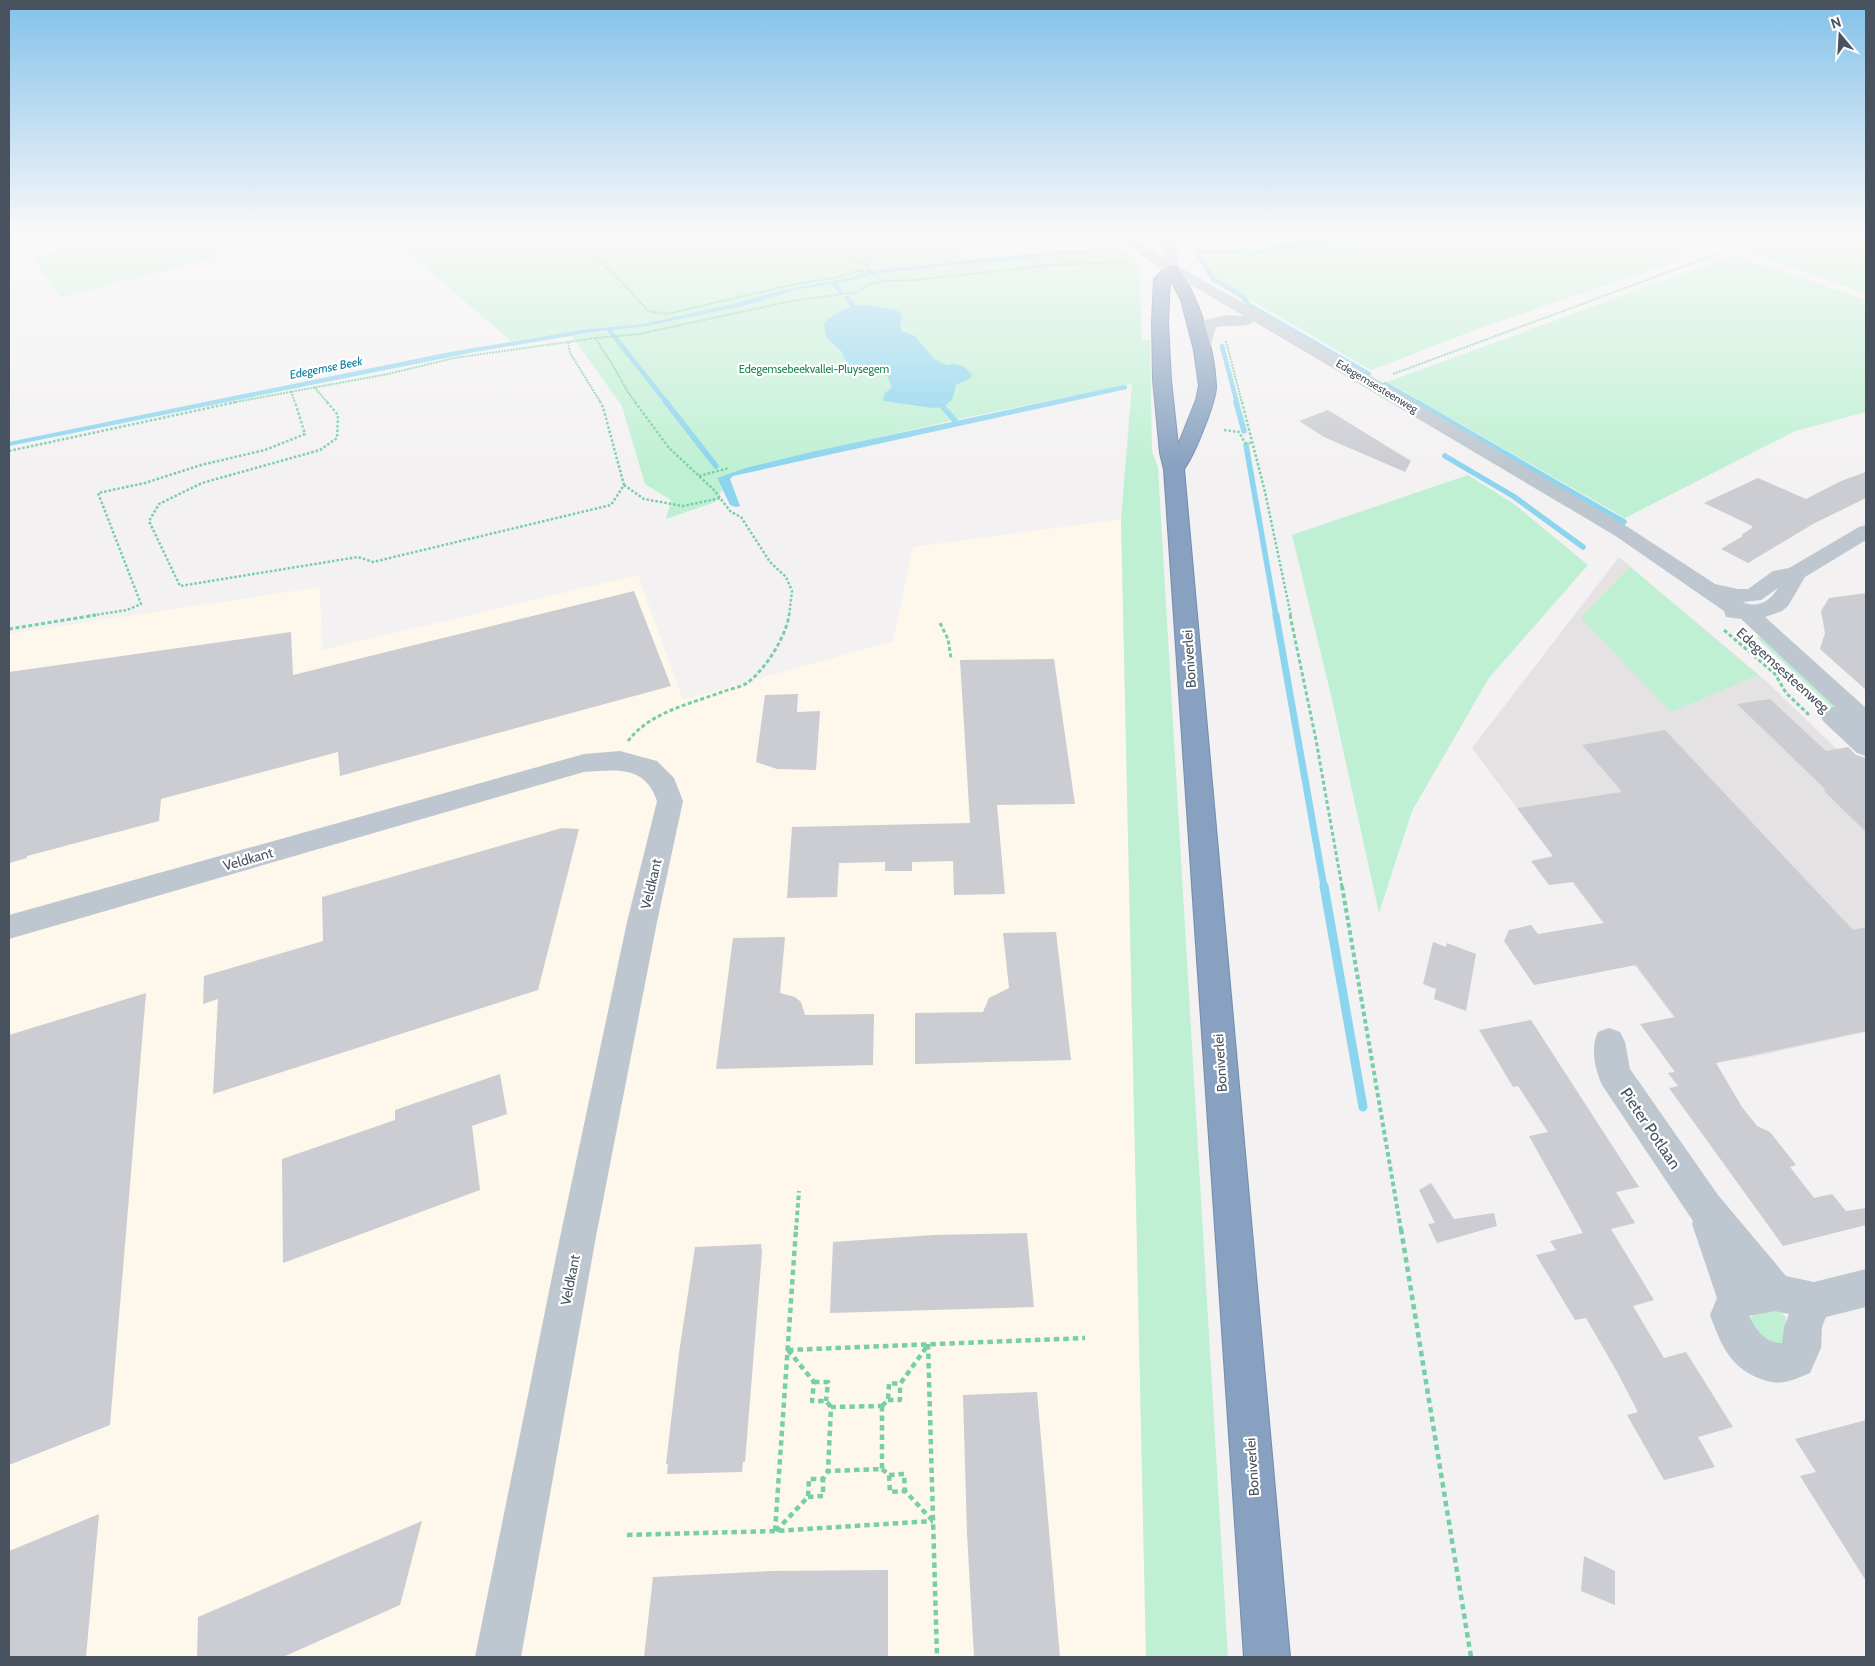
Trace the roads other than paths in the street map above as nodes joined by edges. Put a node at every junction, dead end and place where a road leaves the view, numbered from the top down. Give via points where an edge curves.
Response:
1 (1161, 313) edge
2 (1192, 313) edge
3 (1225, 313) edge
4 (1240, 313) edge
5 (1236, 320) junction
6 (1202, 350) junction
7 (1174, 469) junction
8 (1866, 531) edge
9 (1844, 543) junction
10 (1640, 550) junction
11 (1866, 556) edge
12 (1796, 573) junction
13 (1703, 593) junction
14 (1747, 613) junction
15 (1866, 722) edge
16 (1866, 747) edge
17 (9, 927) edge
18 (1609, 1042) dead end
19 (1706, 1208) junction
20 (1866, 1288) edge
21 (1774, 1292) junction
22 (1737, 1300) junction
23 (1814, 1301) junction
24 (498, 1657) edge
25 (1267, 1657) edge

1 - 7 highway, Boniverlei via 1162,380 1169,453
2 - 6 highway, Boniverlei
3 - 5 street, Edegemsesteenweg
4 - 10 street, Edegemsesteenweg via 1370,382
5 - 6 street, Boniverlei via 1211,323
5 - 10 street, Edegemsesteenweg via 1277,337 1580,518
6 - 7 highway, Boniverlei via 1208,386 1205,400 1181,460
7 - 25 highway, Boniverlei
8 - 9 street
9 - 11 street
9 - 12 street
10 - 13 street, Edegemsesteenweg
12 - 13 street via 1781,576 1749,596
12 - 14 street via 1787,594 1774,608
13 - 14 street, Edegemsesteenweg via 1730,611
13 - 16 street, Edegemsesteenweg
14 - 15 street, Edegemsesteenweg
17 - 24 street, Veldkant via 575,766 620,760 648,768 665,785 670,801 577,1242
18 - 19 street, Pieter Potlaan via 1614,1074
19 - 21 street, Pieter Potlaan
19 - 22 street, Pieter Potlaan
20 - 23 street
21 - 22 street
21 - 23 street
22 - 23 street via 1729,1315 1734,1332 1746,1349 1764,1361 1783,1364 1796,1359

